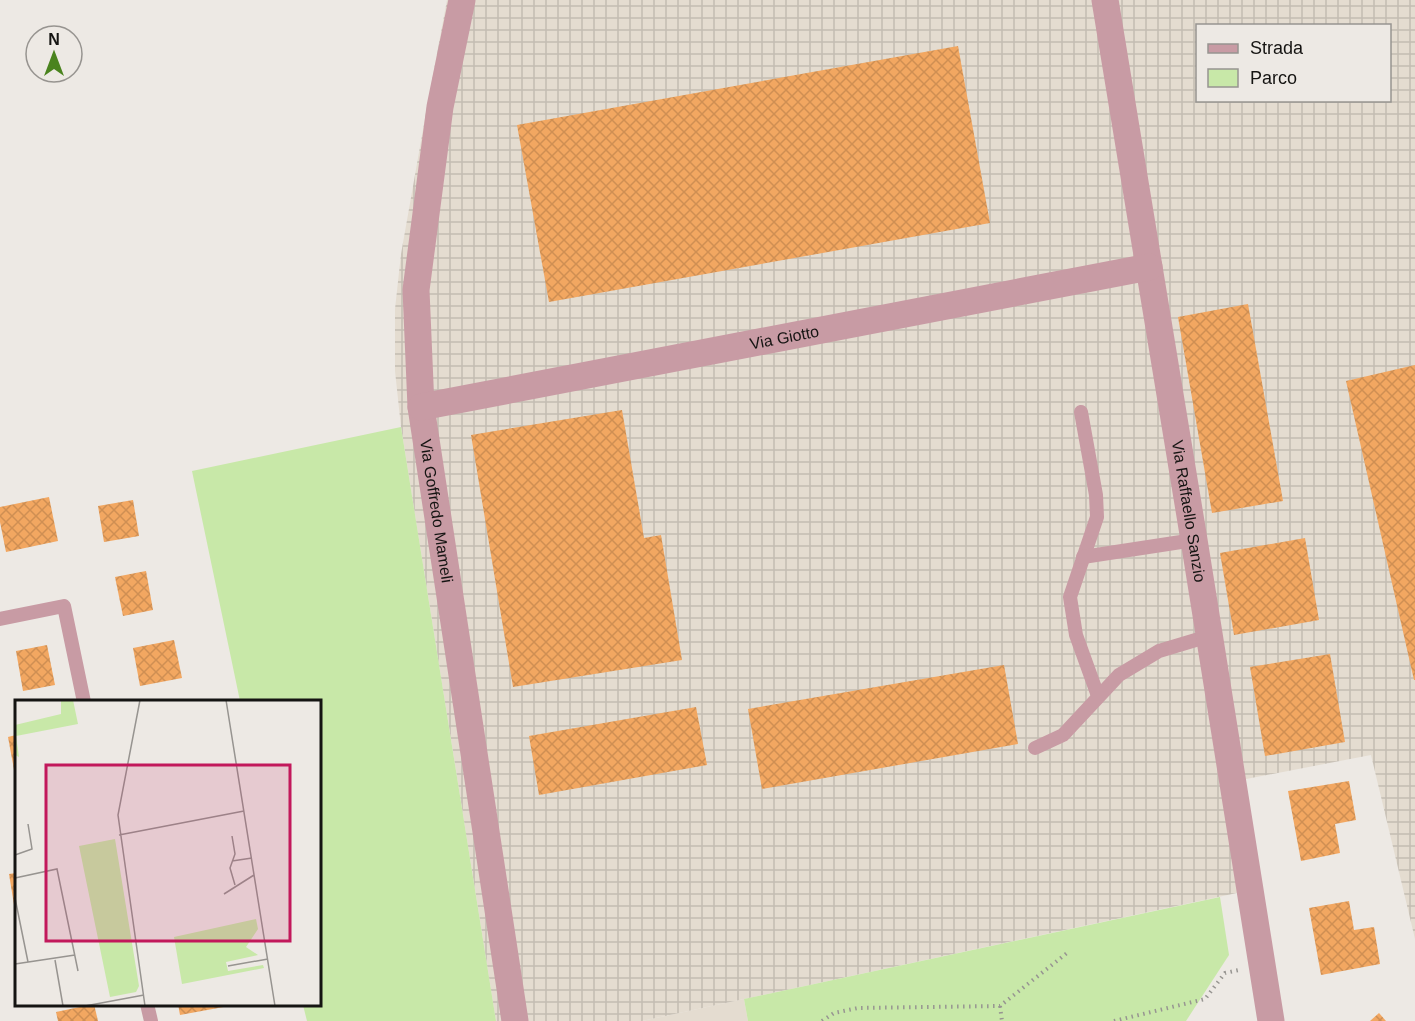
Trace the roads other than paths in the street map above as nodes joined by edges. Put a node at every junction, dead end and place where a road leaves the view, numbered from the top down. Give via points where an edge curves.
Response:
1 (462, 0) edge
2 (1105, 0) edge
3 (1149, 267) junction
4 (421, 407) junction
5 (1081, 412) dead end
6 (1194, 540) junction
7 (1083, 557) junction
8 (0, 619) edge
9 (1209, 636) junction
10 (1098, 696) junction
11 (84, 700) edge
12 (1035, 748) dead end
13 (147, 1006) edge
14 (151, 1021) edge
15 (515, 1021) edge
16 (1271, 1021) edge

1 - 4 street, Via Goffredo Mameli via 440,107 416,290
2 - 3 street, Via Raffaello Sanzio
3 - 4 street, Via Giotto
3 - 6 street, Via Raffaello Sanzio
4 - 15 street, Via Goffredo Mameli
5 - 7 lane via 1098,517
6 - 7 lane
6 - 9 street, Via Raffaello Sanzio
7 - 10 lane via 1070,597 1076,635
8 - 11 lane via 64,606
9 - 10 lane via 1159,651 1119,675
9 - 16 street, Via Raffaello Sanzio
10 - 12 lane via 1063,735
13 - 14 lane

